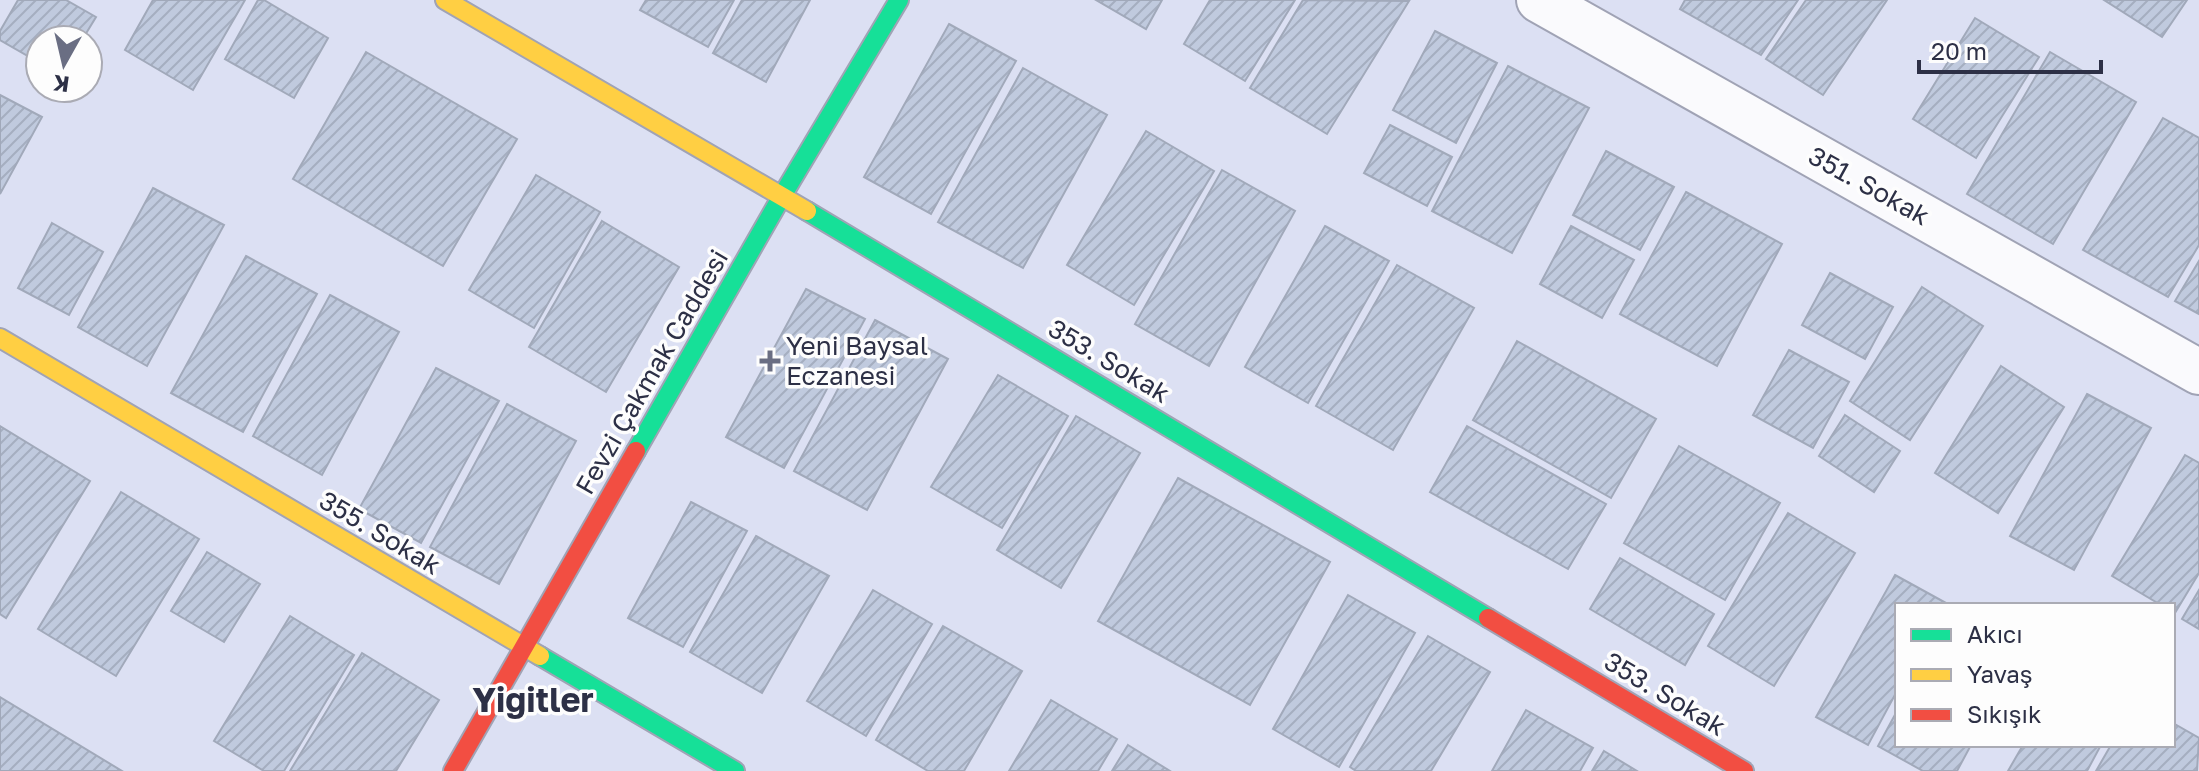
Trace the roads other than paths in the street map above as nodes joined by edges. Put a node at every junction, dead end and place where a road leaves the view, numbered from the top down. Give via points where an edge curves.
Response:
1 (445, 0) edge
2 (899, 0) edge
3 (1539, 0) edge
4 (782, 196) junction
5 (0, 338) edge
6 (2199, 372) edge
7 (524, 648) junction
8 (453, 771) edge
9 (735, 771) edge
10 (1744, 771) edge

1 - 4 street, 353. Sokak
2 - 4 street, Fevzi Çakmak Caddesi
3 - 6 street, 351. Sokak
4 - 7 street, Fevzi Çakmak Caddesi
4 - 10 street, 353. Sokak
5 - 7 street, 355. Sokak
7 - 8 street, Fevzi Çakmak Caddesi
7 - 9 street, 355. Sokak

